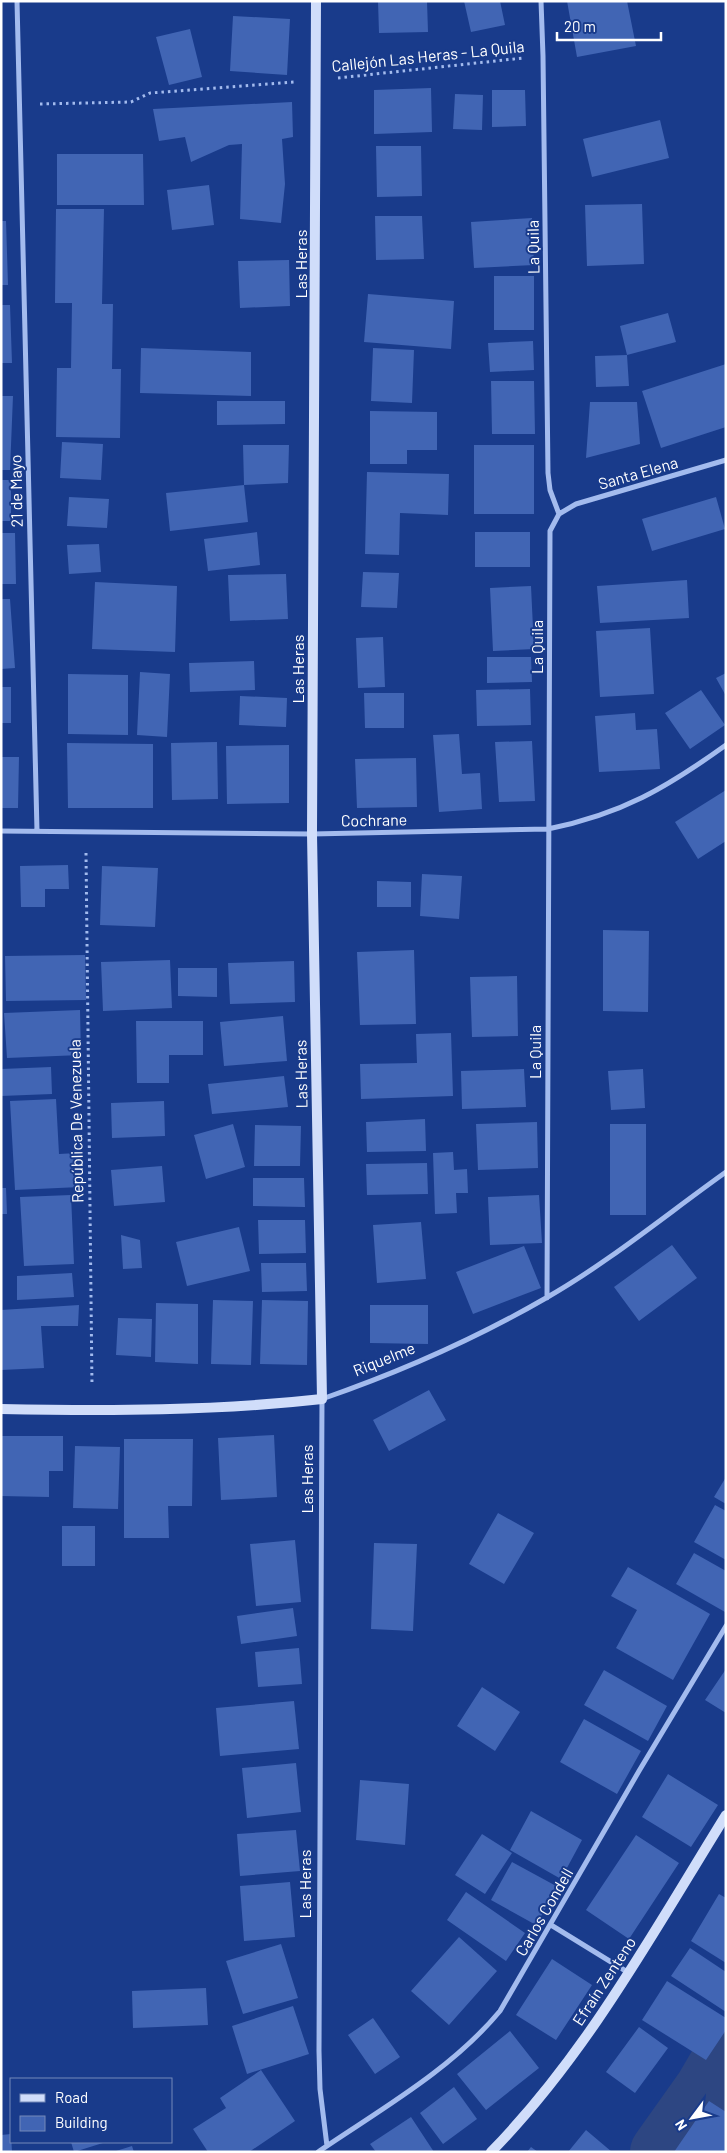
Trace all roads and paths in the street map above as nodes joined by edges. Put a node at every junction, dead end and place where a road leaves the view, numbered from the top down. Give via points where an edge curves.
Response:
1 (17, 1) edge
2 (316, 1) edge
3 (541, 1) edge
4 (543, 56) junction
5 (316, 80) junction
6 (19, 105) junction
7 (726, 460) edge
8 (559, 514) junction
9 (726, 745) edge
10 (548, 829) junction
11 (1, 831) edge
12 (37, 831) junction
13 (86, 832) junction
14 (312, 834) junction
15 (726, 1172) edge
16 (547, 1298) junction
17 (322, 1399) junction
18 (1, 1409) edge
19 (92, 1410) junction
20 (726, 1626) edge
21 (726, 1815) edge
22 (551, 1925) junction
23 (629, 1973) junction
24 (327, 2146) junction
25 (318, 2152) edge
26 (491, 2152) edge

1 - 6 street, 21 de Mayo
2 - 5 street, Las Heras
3 - 4 street, La Quila
4 - 5 path, Callejón Las Heras - La Quila
4 - 8 street, La Quila via 548,473
5 - 6 path, Callejón Las Heras - La Quila via 150,93 131,102
5 - 14 street, Las Heras
6 - 12 street, 21 de Mayo
7 - 8 street, Santa Elena via 576,504
8 - 10 street, La Quila via 550,531
9 - 10 street, Cochrane via 682,776 632,804
10 - 14 street, Cochrane
10 - 16 street, La Quila
11 - 12 street, Cochrane
12 - 13 street, Cochrane
13 - 14 street, Cochrane
13 - 19 path, República De Venezuela
14 - 17 street, Las Heras
15 - 16 street, Riquelme
16 - 17 street, Riquelme via 442,1351
17 - 19 street, Riquelme via 265,1405
17 - 24 street, Las Heras via 319,2051
18 - 19 street, Riquelme
20 - 22 street, Carlos Condell
21 - 23 street, Efraín Zenteno
22 - 23 street
22 - 24 street, Carlos Condell via 500,2011 470,2044 427,2078
23 - 26 street, Efraín Zenteno via 571,2058 520,2122
24 - 25 street, Carlos Condell

